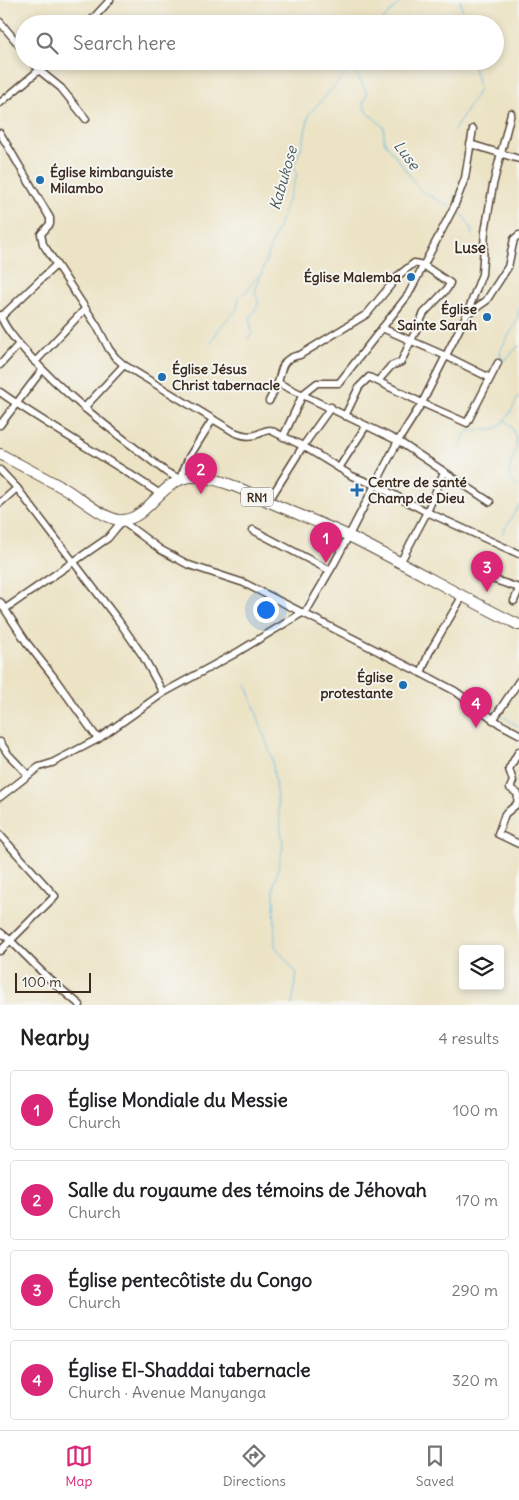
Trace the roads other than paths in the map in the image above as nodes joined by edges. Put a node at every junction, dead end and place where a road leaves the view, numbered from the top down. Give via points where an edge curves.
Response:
1 (110, 0) edge
2 (96, 15) edge
3 (0, 22) edge
4 (15, 40) edge
5 (40, 71) joint
6 (0, 103) edge
7 (511, 113) dead end
8 (86, 119) dead end
9 (473, 129) dead end
10 (0, 133) edge
11 (470, 144) junction
12 (502, 154) junction
13 (519, 159) edge
14 (519, 235) edge
15 (56, 265) junction
16 (423, 265) junction
17 (85, 309) junction
18 (467, 314) junction
19 (0, 316) edge
20 (2, 323) edge
21 (382, 328) junction
22 (412, 340) junction
23 (19, 344) junction
24 (446, 356) junction
25 (35, 362) junction
26 (498, 363) dead end
27 (0, 365) edge
28 (124, 365) junction
29 (42, 370) junction
30 (490, 378) junction
31 (378, 381) junction
32 (278, 383) junction
33 (0, 392) edge
34 (303, 394) junction
35 (269, 401) dead end
36 (422, 403) junction
37 (17, 404) junction
38 (84, 408) junction
39 (331, 408) junction
40 (345, 416) junction
41 (213, 419) junction
42 (0, 426) edge
43 (366, 426) junction
44 (283, 437) junction
45 (398, 441) junction
46 (302, 446) junction
47 (0, 454) edge
48 (339, 468) junction
49 (0, 470) edge
50 (444, 472) junction
51 (180, 479) junction
52 (375, 485) junction
53 (17, 488) junction
54 (160, 494) junction
55 (268, 502) junction
56 (490, 502) dead end
57 (0, 503) edge
58 (426, 512) junction
59 (122, 521) junction
60 (253, 530) dead end
61 (349, 536) junction
62 (519, 554) edge
63 (72, 562) junction
64 (400, 563) junction
65 (329, 570) junction
66 (492, 579) dead end
67 (519, 588) edge
68 (462, 597) junction
69 (514, 601) dead end
70 (2, 606) edge
71 (304, 612) junction
72 (519, 625) edge
73 (421, 672) junction
74 (519, 681) edge
75 (163, 693) junction
76 (496, 715) junction
77 (519, 734) edge
78 (98, 739) junction
79 (0, 742) edge
80 (519, 751) edge
81 (28, 775) junction
82 (0, 796) edge
83 (518, 804) edge
84 (0, 835) edge
85 (519, 844) edge
86 (0, 932) edge
87 (10, 940) junction
88 (0, 951) edge
89 (80, 1005) edge

1 - 2 street
3 - 4 street
5 - 6 street
5 - 8 street via 62,88
7 - 12 street
9 - 11 street
10 - 15 street via 50,218 50,224 41,237
11 - 12 street
11 - 16 street via 465,178 454,207
12 - 13 street
12 - 18 street via 484,232 482,274
14 - 18 street via 514,239 508,267 486,301
15 - 17 street
15 - 19 street
16 - 21 street via 408,295
16 - 22 street via 450,283 424,313
16 - 32 street via 414,262 399,275 367,314 300,354 291,356 283,364
17 - 25 street
17 - 28 street via 114,357
18 - 24 street
19 - 20 street
20 - 23 street
21 - 22 street
21 - 34 street via 340,383 317,383
22 - 24 street
22 - 31 street via 401,362 391,366
23 - 25 street
23 - 27 street
24 - 30 street
24 - 36 street
25 - 29 street
26 - 30 street
28 - 38 street
28 - 41 street
29 - 37 street
29 - 38 street
30 - 36 street via 468,423
31 - 36 street
31 - 40 street via 369,376 359,387
32 - 34 street
32 - 35 street
33 - 37 street
34 - 39 street
34 - 44 street
36 - 45 street
37 - 42 street
37 - 54 street
38 - 51 street via 166,472
39 - 40 street
39 - 46 street
40 - 43 street
41 - 44 street via 239,434 250,436 270,430
41 - 51 street via 189,457
43 - 45 street
43 - 48 street
44 - 46 street
45 - 50 street
45 - 52 street
46 - 48 street
46 - 55 street
47 - 59 highway
48 - 52 street
49 - 53 street
50 - 56 street
50 - 58 street
51 - 54 highway
51 - 55 highway, RN1 via 206,477
52 - 58 street
52 - 61 street
53 - 57 street
53 - 63 street
54 - 59 highway via 136,517
55 - 61 highway, RN1
58 - 62 street
58 - 64 street
59 - 63 street via 108,538
59 - 71 street via 161,550 189,565 244,583
60 - 65 street
61 - 64 highway, RN1
61 - 65 street
63 - 70 street
63 - 75 street via 123,627
64 - 68 highway, RN1
65 - 71 street
66 - 67 street
67 - 69 street
68 - 72 highway, RN1
68 - 73 street
70 - 78 street
71 - 73 street
71 - 75 street
73 - 76 street
74 - 76 street
75 - 78 street
76 - 77 street
78 - 81 street
79 - 81 street
80 - 83 street via 509,769 513,781 510,788 518,794
81 - 82 street
83 - 85 street via 505,814 498,834
84 - 87 street via 55,896
86 - 87 street
87 - 88 street
87 - 89 street

